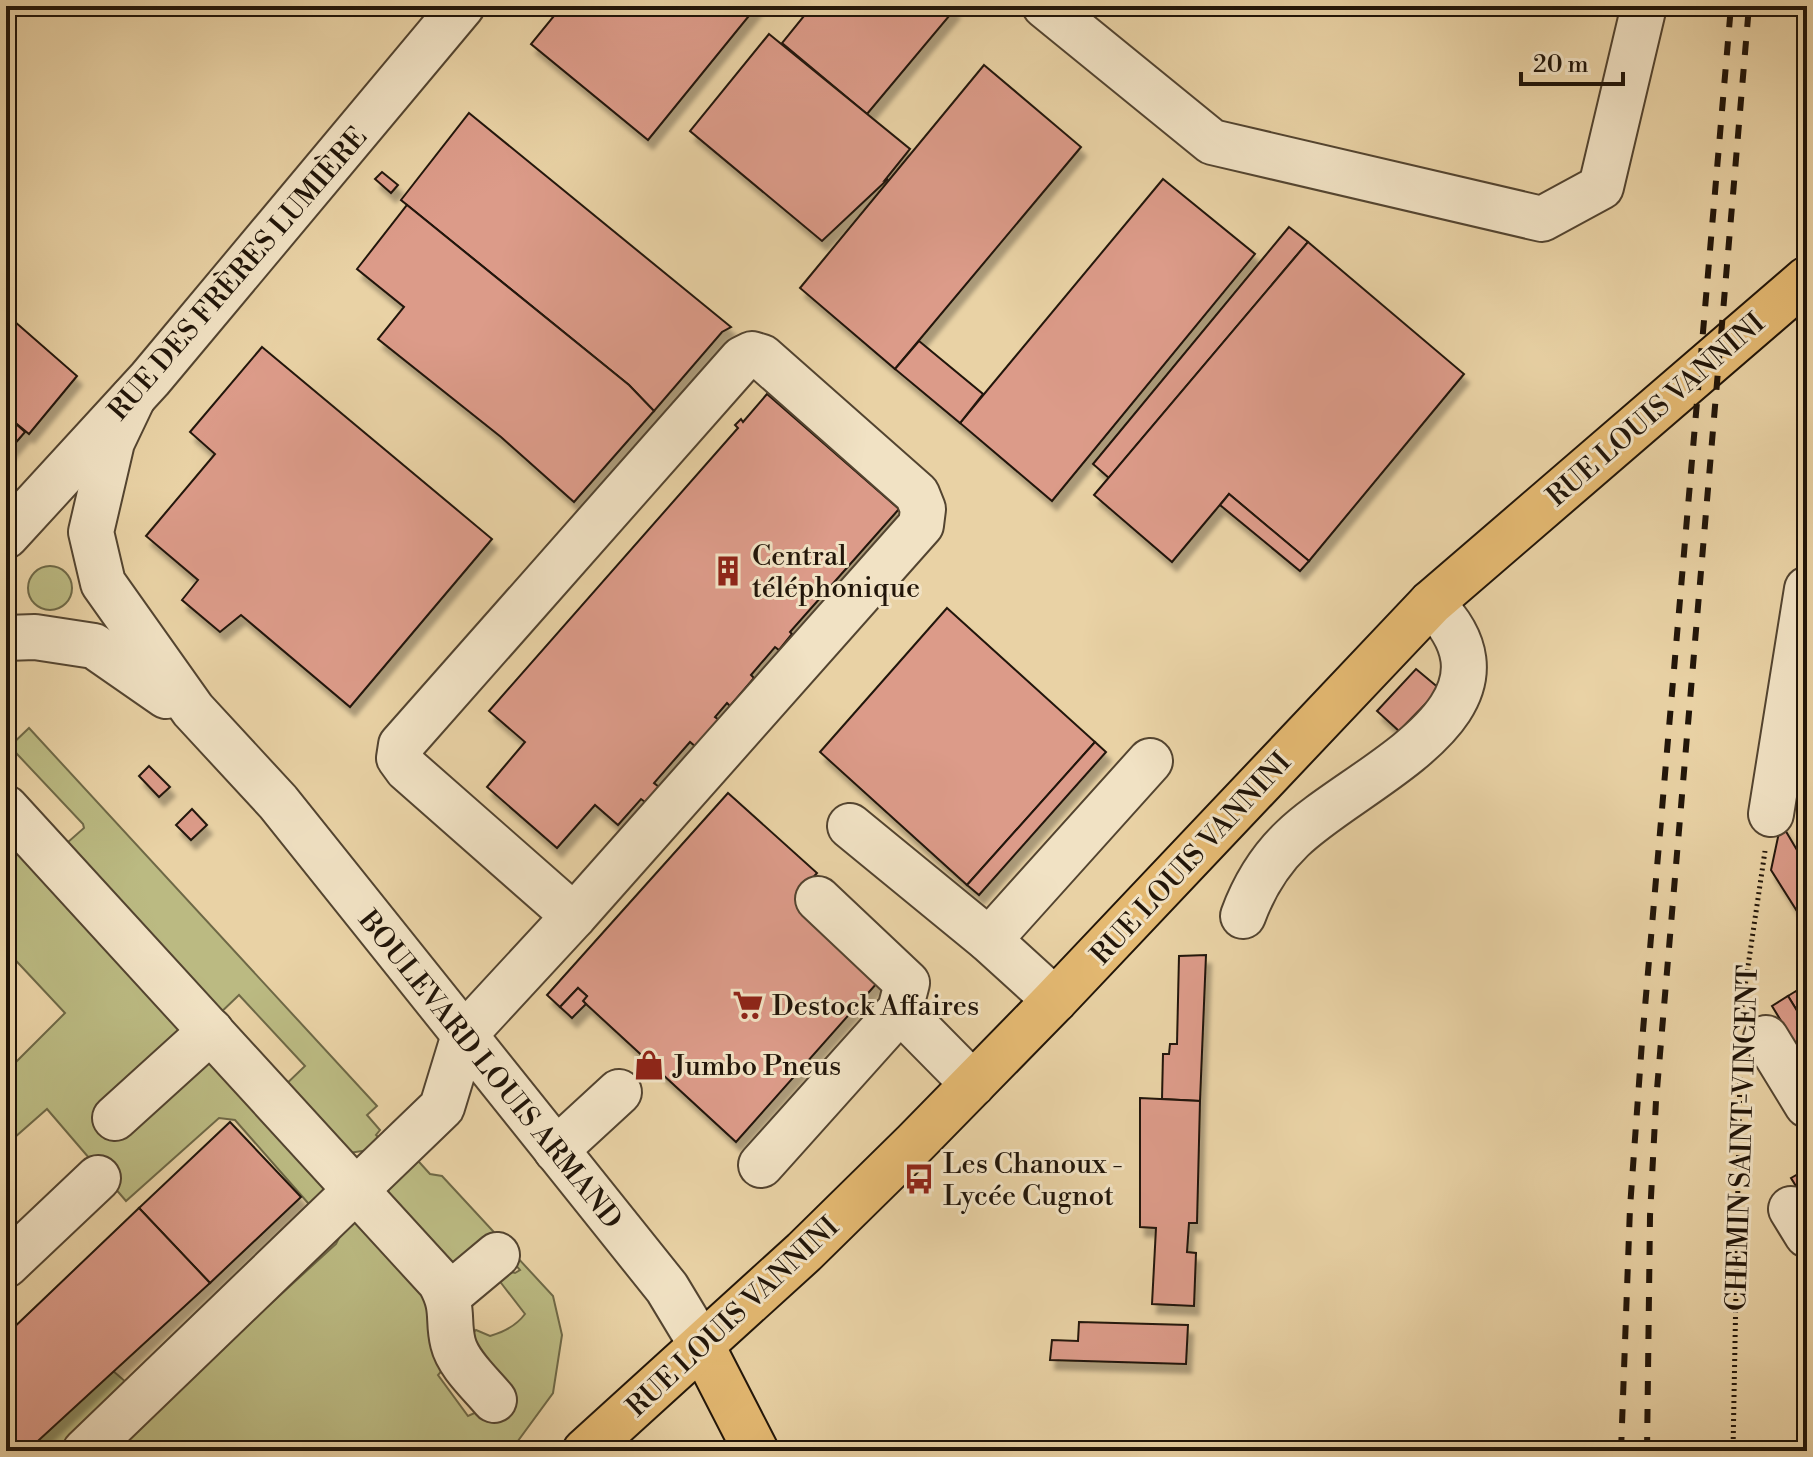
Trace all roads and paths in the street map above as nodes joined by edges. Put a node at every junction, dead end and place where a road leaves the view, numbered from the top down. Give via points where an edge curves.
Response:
1 (462, 6) edge
2 (1045, 6) edge
3 (1644, 6) edge
4 (1807, 279) edge
5 (133, 398) junction
6 (8, 534) edge
7 (100, 575) junction
8 (1807, 589) edge
9 (1431, 603) junction
10 (25, 632) edge
11 (193, 710) junction
12 (1150, 761) dead end
13 (6, 808) edge
14 (1771, 814) joint
15 (850, 826) dead end
16 (818, 899) dead end
17 (574, 916) junction
18 (1243, 916) dead end
19 (989, 940) junction
20 (1055, 1000) junction
21 (900, 1010) junction
22 (211, 1031) junction
23 (464, 1035) junction
24 (1750, 1043) junction
25 (973, 1084) junction
26 (619, 1092) dead end
27 (1807, 1105) edge
28 (115, 1118) dead end
29 (556, 1150) junction
30 (761, 1165) dead end
31 (98, 1178) dead end
32 (355, 1189) junction
33 (497, 1255) dead end
34 (6, 1265) edge
35 (448, 1296) junction
36 (702, 1346) junction
37 (494, 1400) dead end
38 (85, 1451) edge
39 (585, 1451) edge
40 (756, 1451) edge
41 (1733, 1451) edge

1 - 5 street, RUE DES FRÈRES LUMIÈRE
2 - 3 street via 1212,142 1542,219 1601,187
4 - 9 main road, RUE LOUIS VANNINI
5 - 6 street, RUE DES FRÈRES LUMIÈRE
5 - 7 street, BOULEVARD LOUIS ARMAND via 112,442 91,532
6 - 7 street via 27,528 64,536 90,552
7 - 10 street via 101,599 94,614 69,635
7 - 11 street, BOULEVARD LOUIS ARMAND
8 - 14 street
9 - 18 street via 1449,620 1465,668 1451,713 1420,743 1292,839 1253,889
9 - 20 main road, RUE LOUIS VANNINI
10 - 11 street, BOULEVARD LOUIS ARMAND via 94,646
11 - 23 street, BOULEVARD LOUIS ARMAND via 278,802
12 - 19 street
13 - 22 street
14 - 24 path, CHEMIN SAINT-VINCENT via 1743,991
15 - 19 street
16 - 21 street via 907,983
17 - 17 street via 921,525 923,509 917,494 762,357 742,359 401,745 399,758 407,769
17 - 23 street
19 - 20 street
20 - 25 main road, RUE LOUIS VANNINI
21 - 25 street
21 - 30 street
22 - 28 street
22 - 32 street
23 - 29 street, BOULEVARD LOUIS ARMAND
23 - 32 street via 442,1107
24 - 27 street
24 - 41 path, CHEMIN SAINT-VINCENT
25 - 36 main road, RUE LOUIS VANNINI
26 - 29 street
29 - 36 street, BOULEVARD LOUIS ARMAND via 667,1288
31 - 34 street
32 - 35 street
32 - 38 street
33 - 35 street
35 - 37 street via 457,1353
36 - 39 main road, RUE LOUIS VANNINI
36 - 40 main road, BOULEVARD LOUIS ARMAND

